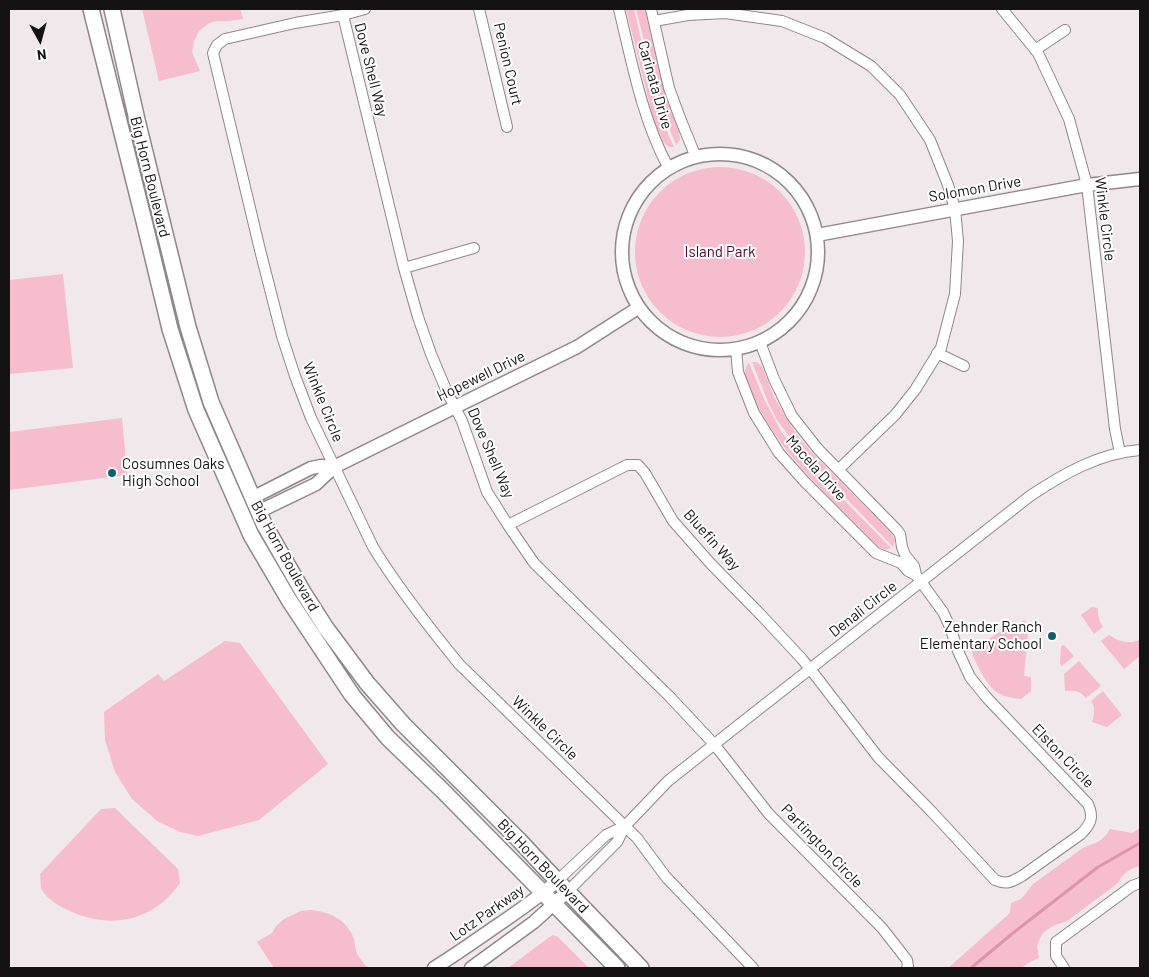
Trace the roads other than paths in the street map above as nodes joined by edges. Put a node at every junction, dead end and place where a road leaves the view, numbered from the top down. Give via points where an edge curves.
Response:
1 (91, 9) edge
2 (112, 9) edge
3 (365, 9) edge
4 (480, 9) edge
5 (619, 9) edge
6 (651, 9) edge
7 (1002, 9) edge
8 (343, 15) junction
9 (654, 21) junction
10 (1065, 30) dead end
11 (1035, 50) junction
12 (508, 126) dead end
13 (695, 155) junction
14 (668, 167) junction
15 (1140, 180) edge
16 (1087, 185) junction
17 (955, 209) junction
18 (817, 235) junction
19 (474, 248) dead end
20 (404, 268) junction
21 (638, 308) junction
22 (760, 342) junction
23 (736, 349) junction
24 (938, 353) junction
25 (964, 366) dead end
26 (455, 406) junction
27 (1140, 450) edge
28 (1120, 453) junction
29 (334, 467) junction
30 (839, 469) junction
31 (252, 498) junction
32 (258, 512) junction
33 (508, 525) junction
34 (919, 578) junction
35 (810, 669) junction
36 (714, 744) junction
37 (625, 826) junction
38 (1140, 883) edge
39 (562, 886) junction
40 (544, 892) junction
41 (555, 904) junction
42 (434, 968) edge
43 (471, 968) edge
44 (618, 968) edge
45 (641, 968) edge
46 (753, 968) edge
47 (907, 968) edge
48 (1064, 968) edge

1 - 40 main road, Big Horn Boulevard via 170,330 196,410 251,535 288,600 352,696 388,738
2 - 31 main road, Big Horn Boulevard via 188,327 211,402
3 - 8 street, Winkle Circle
4 - 12 street, Penion Court
5 - 14 street, Carinata Drive via 639,95
6 - 9 street, Carinata Drive
7 - 11 street, Winkle Circle
8 - 20 street, Dove Shell Way
8 - 29 street, Winkle Circle via 225,39 213,53 282,336 311,418
9 - 13 street, Carinata Drive via 669,88
9 - 17 street via 725,13 782,21 825,38 871,66 900,95 930,140
10 - 11 street
11 - 16 street, Winkle Circle via 1069,119
13 - 14 street
13 - 18 street via 730,154 753,159 773,169 802,197
14 - 21 street via 640,194 624,228 623,271
15 - 16 street, Solomon Drive
16 - 17 street, Solomon Drive
16 - 28 street, Winkle Circle
17 - 18 street, Solomon Drive
17 - 24 street via 958,241 955,294
18 - 22 street via 818,258 806,299 795,317
19 - 20 street
20 - 26 street, Dove Shell Way via 431,354
21 - 23 street via 658,328 677,340 708,350
21 - 26 street, Hopewell Drive via 577,347
22 - 23 street
22 - 30 street, Macela Drive via 792,416
23 - 34 street, Macela Drive via 738,372 754,413 779,453 876,553 901,563
24 - 25 street
24 - 30 street via 895,416
26 - 29 street, Hopewell Drive
26 - 33 street, Dove Shell Way via 487,492
27 - 28 street, Denali Circle
28 - 34 street, Denali Circle via 1059,477
29 - 31 street, Hopewell Drive via 311,468
29 - 32 street, Hopewell Drive via 316,484
29 - 37 street, Winkle Circle via 373,547 433,632 459,664
30 - 34 street, Macela Drive via 900,534 905,556
31 - 32 main road, Big Horn Boulevard
32 - 39 main road, Big Horn Boulevard via 321,620 367,683
33 - 35 street, Bluefin Way via 627,465 638,465 673,521
33 - 36 street, Dove Shell Way via 534,564
34 - 35 street, Denali Circle
34 - 35 street, Elston Circle via 943,612 970,678 1088,804 1091,819 1081,834 1012,882 995,880 878,757
35 - 36 street, Denali Circle
36 - 37 street, Denali Circle via 668,782
36 - 47 street, Partington Circle via 769,814 882,928 907,960
37 - 39 street, Denali Circle via 617,842
37 - 39 street, Denali Circle via 606,835
37 - 46 street via 666,877
38 - 48 street via 1056,942 1056,956
39 - 40 street, Lotz Parkway
39 - 41 street
39 - 45 main road, Big Horn Boulevard
40 - 41 main road, Big Horn Boulevard
40 - 42 street, Lotz Parkway
41 - 43 street
41 - 44 main road, Big Horn Boulevard

